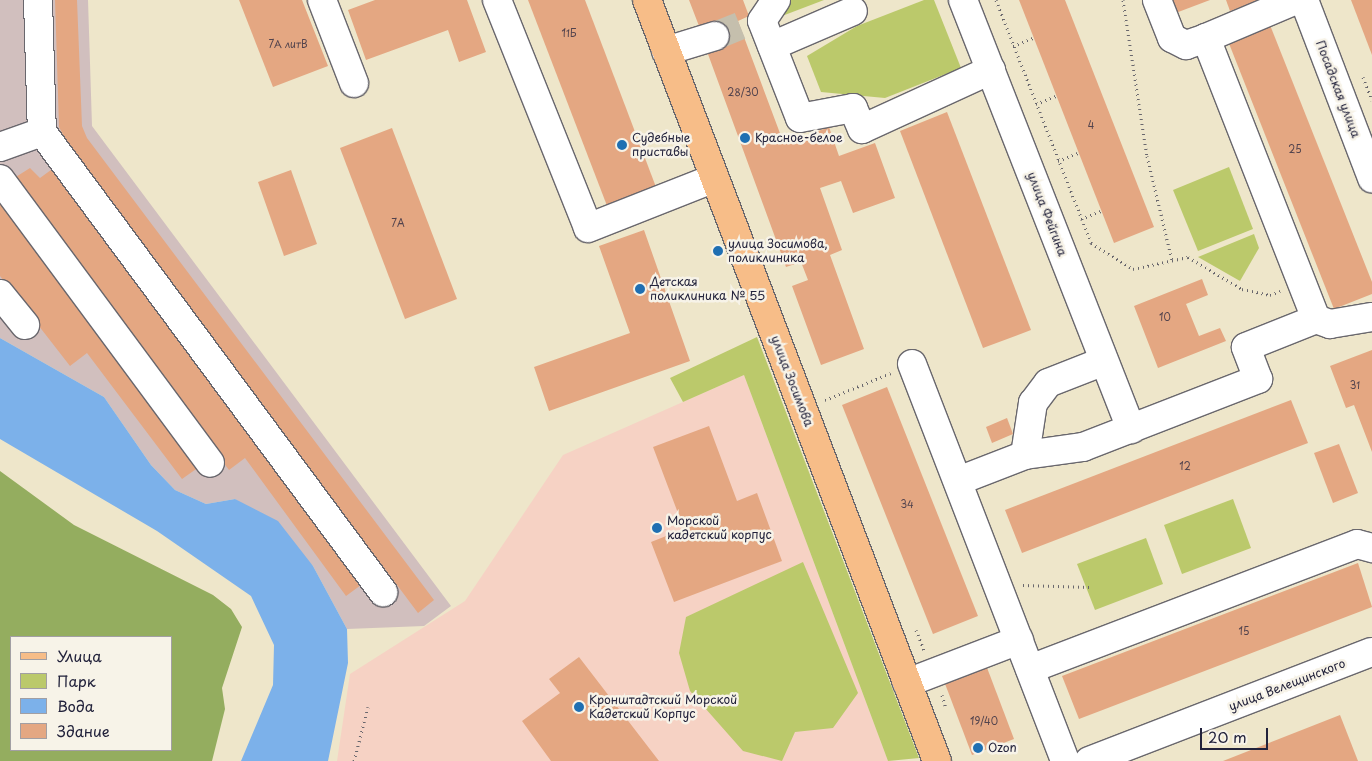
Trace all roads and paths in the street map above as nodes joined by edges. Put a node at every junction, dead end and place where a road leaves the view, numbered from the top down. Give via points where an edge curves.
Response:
1 (38, 0) edge
2 (322, 0) edge
3 (497, 0) edge
4 (647, 0) edge
5 (963, 0) edge
6 (996, 0) edge
7 (1123, 0) edge
8 (1157, 0) edge
9 (1296, 0) edge
10 (1304, 0) edge
11 (855, 4) edge
12 (759, 16) edge
13 (714, 36) tunnel mouth
14 (1206, 38) junction
15 (772, 46) junction
16 (666, 51) junction
17 (991, 70) junction
18 (354, 83) dead end
19 (42, 132) junction
20 (1365, 140) edge
21 (0, 147) edge
22 (714, 178) junction
23 (1372, 178) edge
24 (0, 179) edge
25 (1172, 260) junction
26 (1302, 283) junction
27 (0, 294) edge
28 (1372, 317) edge
29 (1316, 319) junction
30 (25, 326) dead end
31 (1104, 361) junction
32 (912, 364) joint
33 (824, 400) dead end
34 (1131, 429) junction
35 (1025, 455) junction
36 (210, 463) dead end
37 (958, 481) junction
38 (1372, 548) edge
39 (997, 584) junction
40 (1090, 587) dead end
41 (383, 592) dead end
42 (1019, 640) junction
43 (1372, 652) edge
44 (1030, 670) junction
45 (907, 683) junction
46 (368, 707) dead end
47 (1133, 753) edge
48 (354, 761) edge
49 (937, 761) edge
50 (1065, 761) edge
51 (1089, 761) edge

1 - 19 street
2 - 18 street
3 - 22 street via 588,228
4 - 16 main road, улица Зосимова
5 - 17 street, улица Фейгина
6 - 25 path via 1091,243 1133,269
7 - 25 path via 1147,156
8 - 14 street via 1172,38 1186,46
9 - 14 street
10 - 20 street, Посадская улица
11 - 15 street
12 - 15 street
13 - 16 street
14 - 26 street
15 - 17 street via 800,118 853,108 862,129
16 - 22 main road, улица Зосимова
17 - 31 street, улица Фейгина
19 - 21 street
19 - 41 street
20 - 23 street, Посадская улица
22 - 45 main road, улица Зосимова
24 - 36 street
25 - 26 path via 1188,257 1242,289 1270,295
26 - 29 street
27 - 30 street
28 - 29 street via 1330,324
29 - 34 street via 1246,347 1258,379
31 - 34 street, улица Фейгина
31 - 35 street via 1048,384 1033,403
32 - 33 path
32 - 37 street
34 - 35 street via 1083,447
35 - 37 street
37 - 39 street
38 - 44 street via 1357,544
39 - 40 path
39 - 42 street
42 - 44 street
42 - 45 street
43 - 47 street, улица Велещинского
44 - 50 street
45 - 49 main road, улица Зосимова
46 - 48 path
47 - 51 street, улица Велещинского

